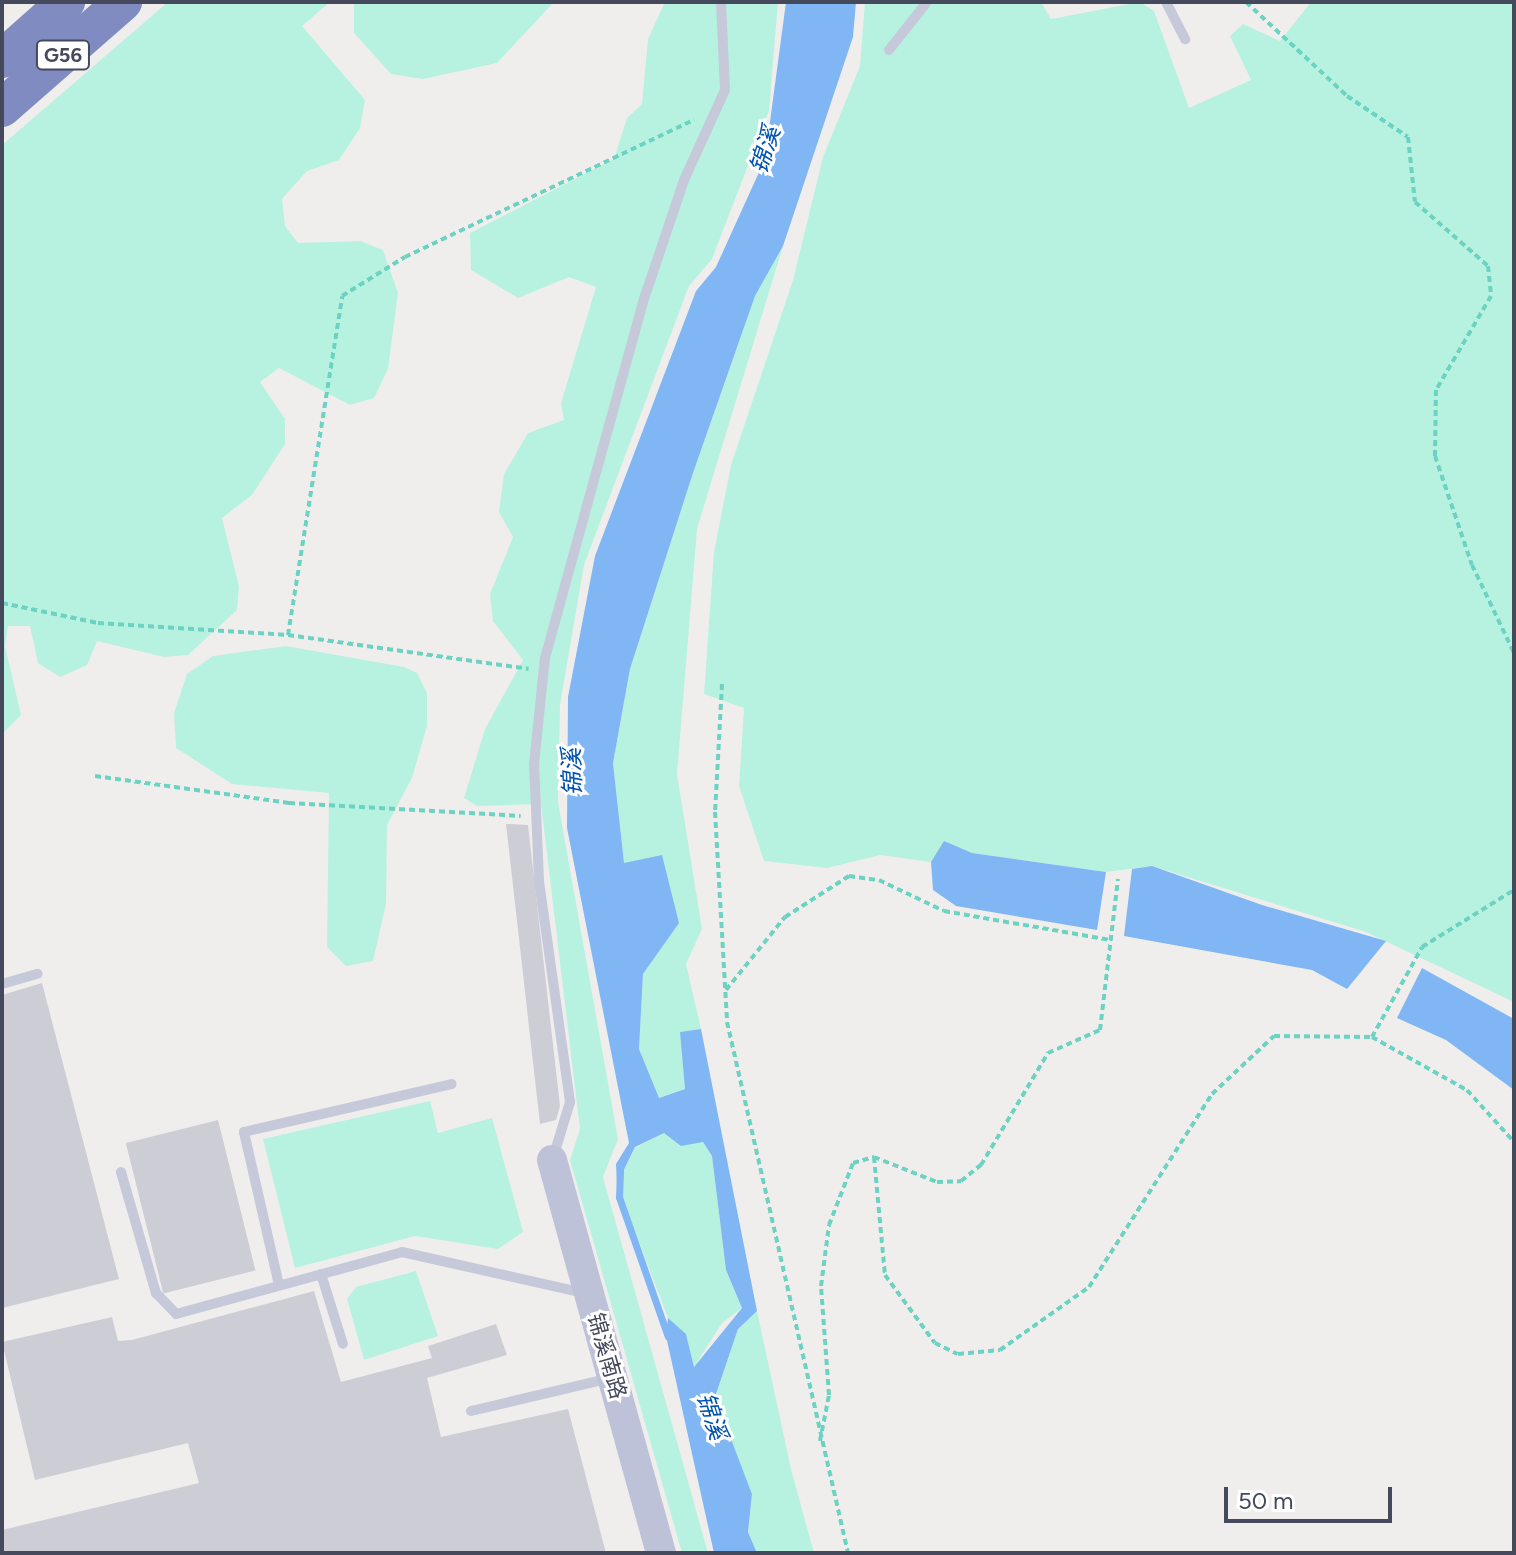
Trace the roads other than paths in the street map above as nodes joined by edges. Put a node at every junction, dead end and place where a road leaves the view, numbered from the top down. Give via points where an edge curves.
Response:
1 (66, 2) edge
2 (123, 2) edge
3 (721, 2) edge
4 (927, 2) edge
5 (1166, 2) edge
6 (1185, 39) dead end
7 (889, 50) dead end
8 (2, 59) edge
9 (2, 108) edge
10 (38, 974) dead end
11 (2, 984) edge
12 (452, 1084) dead end
13 (552, 1160) joint
14 (121, 1172) dead end
15 (321, 1274) junction
16 (279, 1285) junction
17 (589, 1295) junction
18 (343, 1344) dead end
19 (613, 1378) junction
20 (471, 1411) dead end
21 (661, 1553) edge

1 - 8 highway, G56
2 - 9 highway, G56
3 - 13 lane via 726,68 716,117 684,180 645,296 544,671 536,816 570,1102
4 - 7 lane
5 - 6 lane
10 - 11 lane
12 - 16 lane via 244,1132
13 - 17 street, 锦溪南路
14 - 16 lane via 156,1293 176,1314
15 - 16 lane
15 - 17 lane via 402,1252
15 - 18 lane
17 - 19 street, 锦溪南路
19 - 20 lane
19 - 21 street, 锦溪南路

